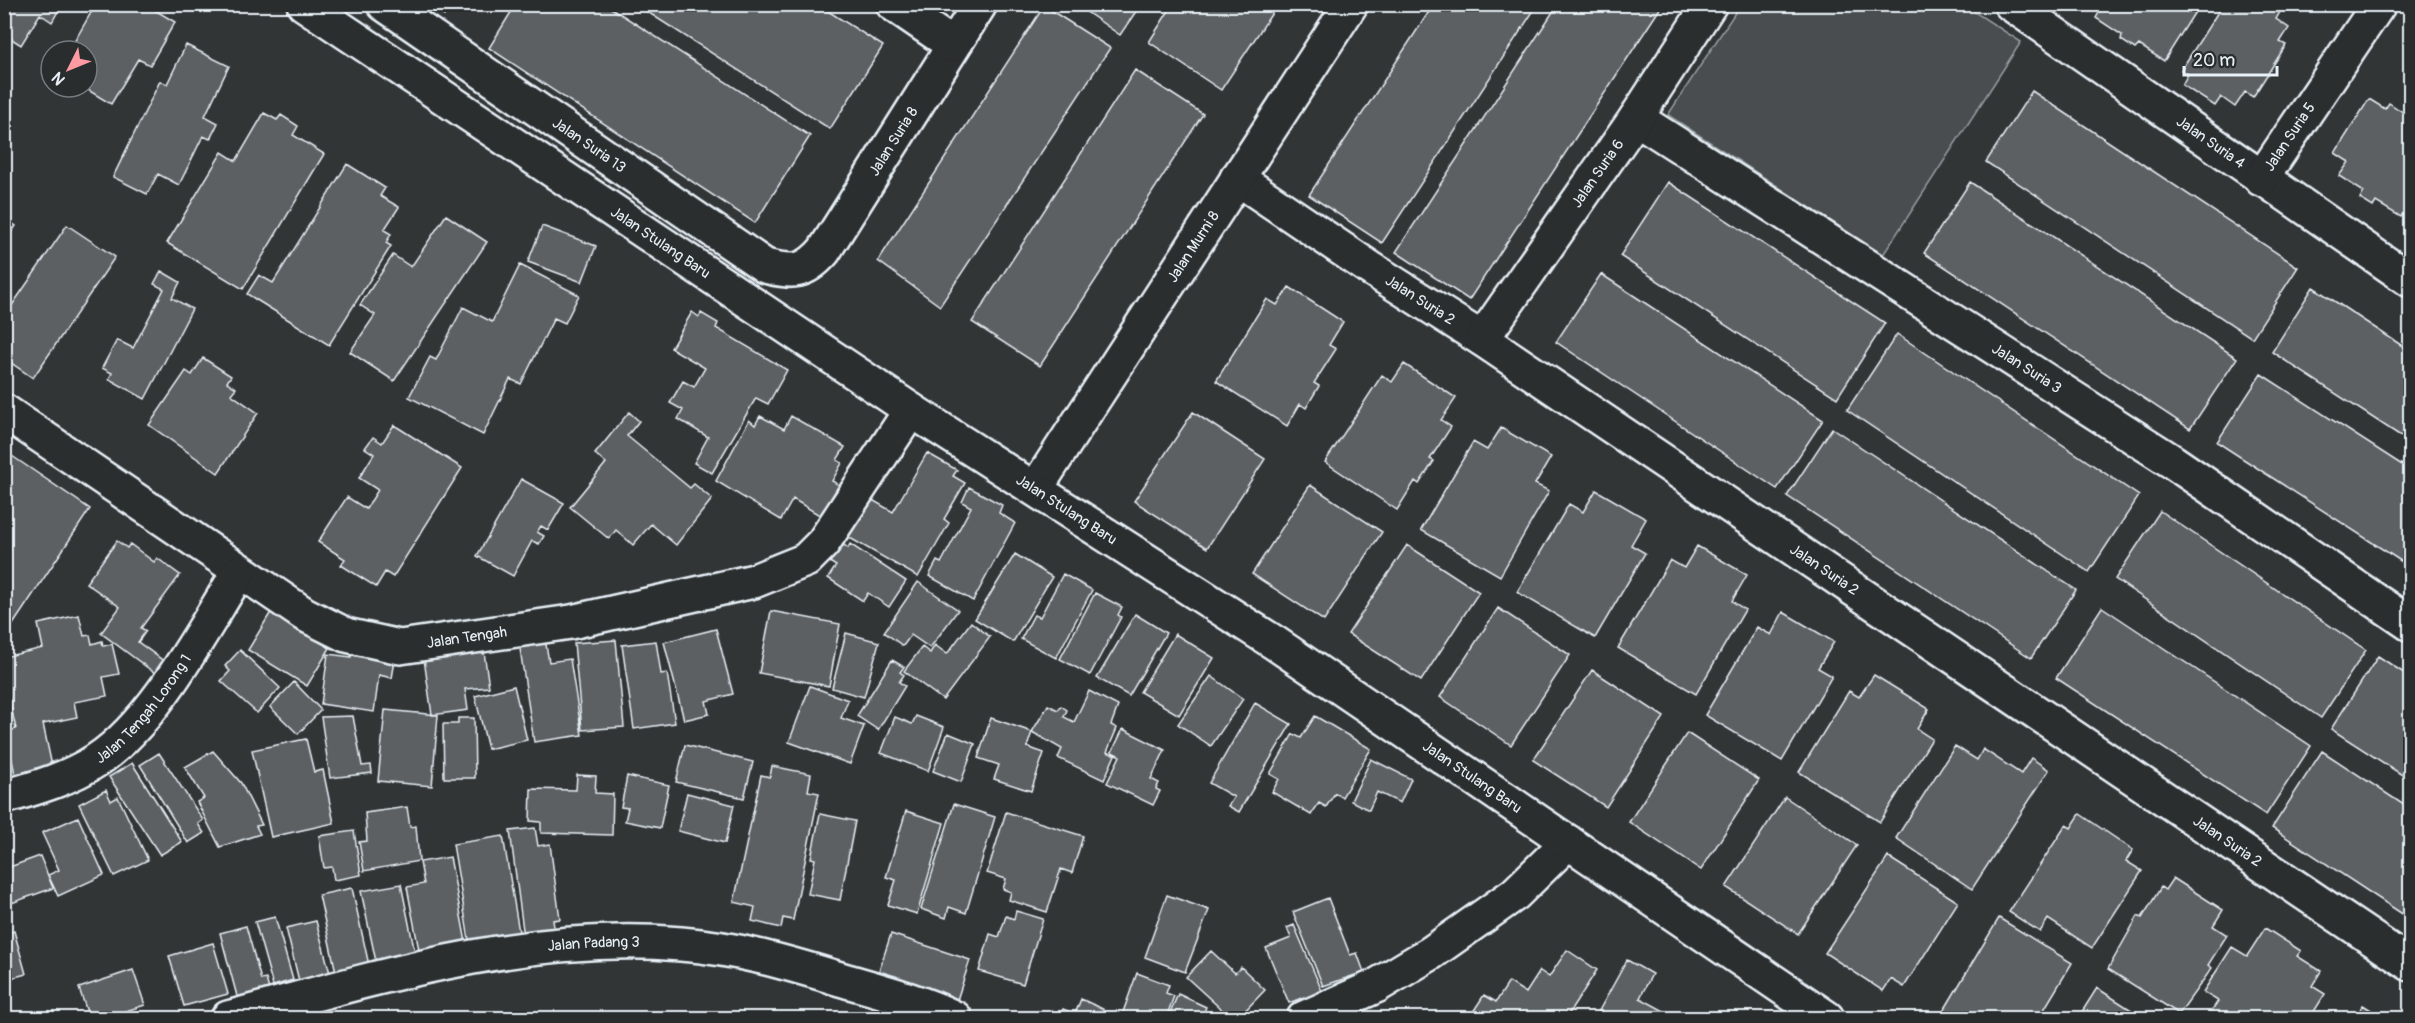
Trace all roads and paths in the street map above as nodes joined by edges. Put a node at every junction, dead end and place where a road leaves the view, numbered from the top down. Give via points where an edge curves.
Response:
1 (304, 4) edge
2 (384, 4) edge
3 (893, 4) edge
4 (980, 4) edge
5 (1351, 4) edge
6 (1710, 4) edge
7 (2379, 4) edge
8 (2030, 10) edge
9 (952, 45) junction
10 (1636, 118) junction
11 (1237, 178) junction
12 (2261, 179) junction
13 (801, 270) joint
14 (2410, 280) edge
15 (1482, 339) junction
16 (911, 410) junction
17 (4, 411) edge
18 (1036, 488) junction
19 (239, 572) junction
20 (2410, 624) edge
21 (4, 797) edge
22 (1568, 842) junction
23 (2410, 964) edge
24 (228, 1018) edge
25 (955, 1018) edge
26 (1304, 1018) edge
27 (1827, 1018) edge

1 - 16 street, Jalan Stulang Baru
2 - 13 street, Jalan Suria 13 via 765,266
3 - 9 street
4 - 9 street, Jalan Suria 8
5 - 11 street, Jalan Murni 8
6 - 10 street, Jalan Suria 6
7 - 12 street, Jalan Suria 5
8 - 12 street, Jalan Suria 4
9 - 13 street, Jalan Suria 8 via 824,251
10 - 15 street, Jalan Suria 6
10 - 20 street, Jalan Suria 3 via 2173,462
11 - 15 street, Jalan Suria 2
11 - 18 street, Jalan Murni 8
12 - 14 street, Jalan Suria 4
15 - 23 street, Jalan Suria 2
16 - 18 street, Jalan Stulang Baru
16 - 19 street, Jalan Tengah via 823,543 806,560 754,581 571,622 400,647 346,635 304,614
17 - 19 street, Jalan Tengah
18 - 22 street, Jalan Stulang Baru via 1275,643
19 - 21 street, Jalan Tengah Lorong 1 via 152,707 119,744 96,761 41,787
22 - 26 street via 1515,894 1431,953 1376,986
22 - 27 street, Jalan Stulang Baru
24 - 25 street, Jalan Padang 3 via 418,966 553,946 617,943 681,944 765,957 859,984

